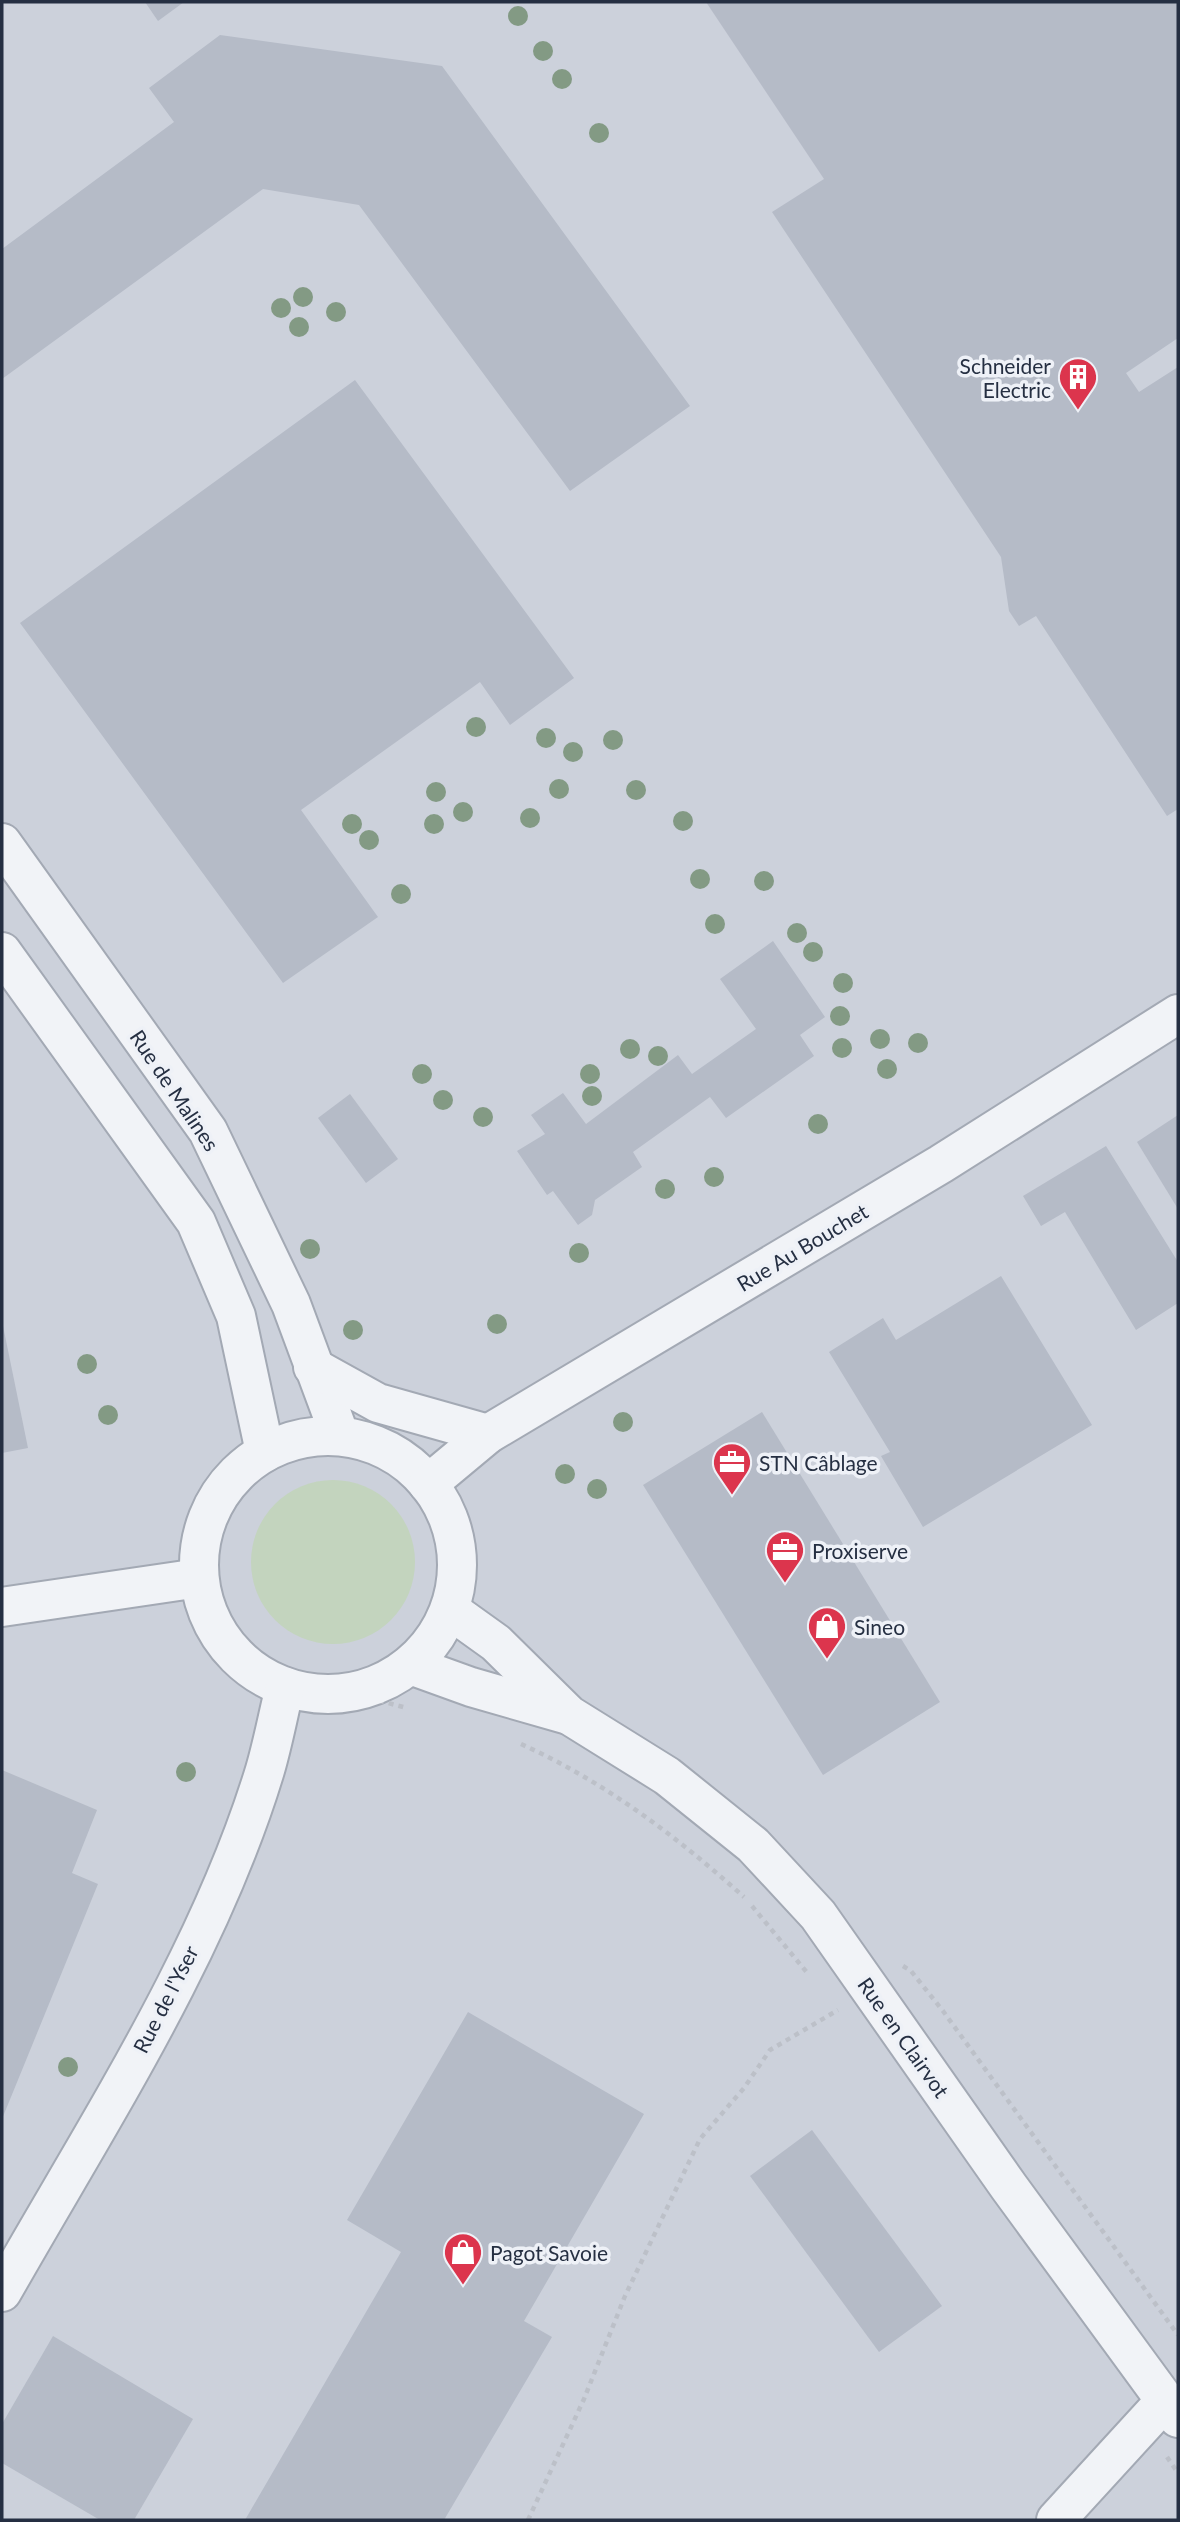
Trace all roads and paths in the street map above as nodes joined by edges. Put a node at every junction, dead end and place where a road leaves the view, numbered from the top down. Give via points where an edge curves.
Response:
1 (2, 844) edge
2 (2, 952) edge
3 (1178, 1014) edge
4 (313, 1367) junction
5 (488, 1434) junction
6 (340, 1436) junction
7 (265, 1452) junction
8 (428, 1483) junction
9 (199, 1578) junction
10 (2, 1607) edge
11 (450, 1609) junction
12 (410, 1665) junction
13 (285, 1687) junction
14 (350, 1693) junction
15 (412, 1710) dead end
16 (569, 1716) junction
17 (511, 1740) dead end
18 (813, 1980) dead end
19 (830, 2000) dead end
20 (838, 2011) junction
21 (846, 2022) dead end
22 (2, 2292) edge
23 (1162, 2415) edge
24 (1178, 2473) edge
25 (528, 2520) edge
26 (1056, 2520) edge

1 - 4 street, Rue de Malines via 208,1131 290,1304
2 - 7 street via 197,1222 236,1316
3 - 5 street, Rue Au Bouchet via 941,1164
4 - 5 street via 378,1403
4 - 6 street, Rue de Malines
5 - 8 street, Rue Au Bouchet
6 - 7 street via 302,1438
6 - 8 street via 374,1444 404,1460
7 - 9 street via 235,1474 213,1505 200,1541
8 - 11 street via 446,1513 456,1547
9 - 10 street
9 - 13 street via 208,1614 226,1645 253,1670
11 - 12 street via 434,1640
11 - 16 street, Rue en Clairvot via 496,1643
12 - 14 street via 382,1683
12 - 16 street, Rue en Clairvot
13 - 14 street via 317,1694
13 - 22 street, Rue de l'Yser via 265,1770 232,1860 169,1997
14 - 15 path
16 - 23 street, Rue en Clairvot via 678,1785 753,1846 818,1915
17 - 18 path via 559,1761 625,1801 689,1848 748,1900
19 - 20 path
20 - 21 path
20 - 25 path via 770,2050 700,2139 625,2296
23 - 24 path
23 - 26 street

